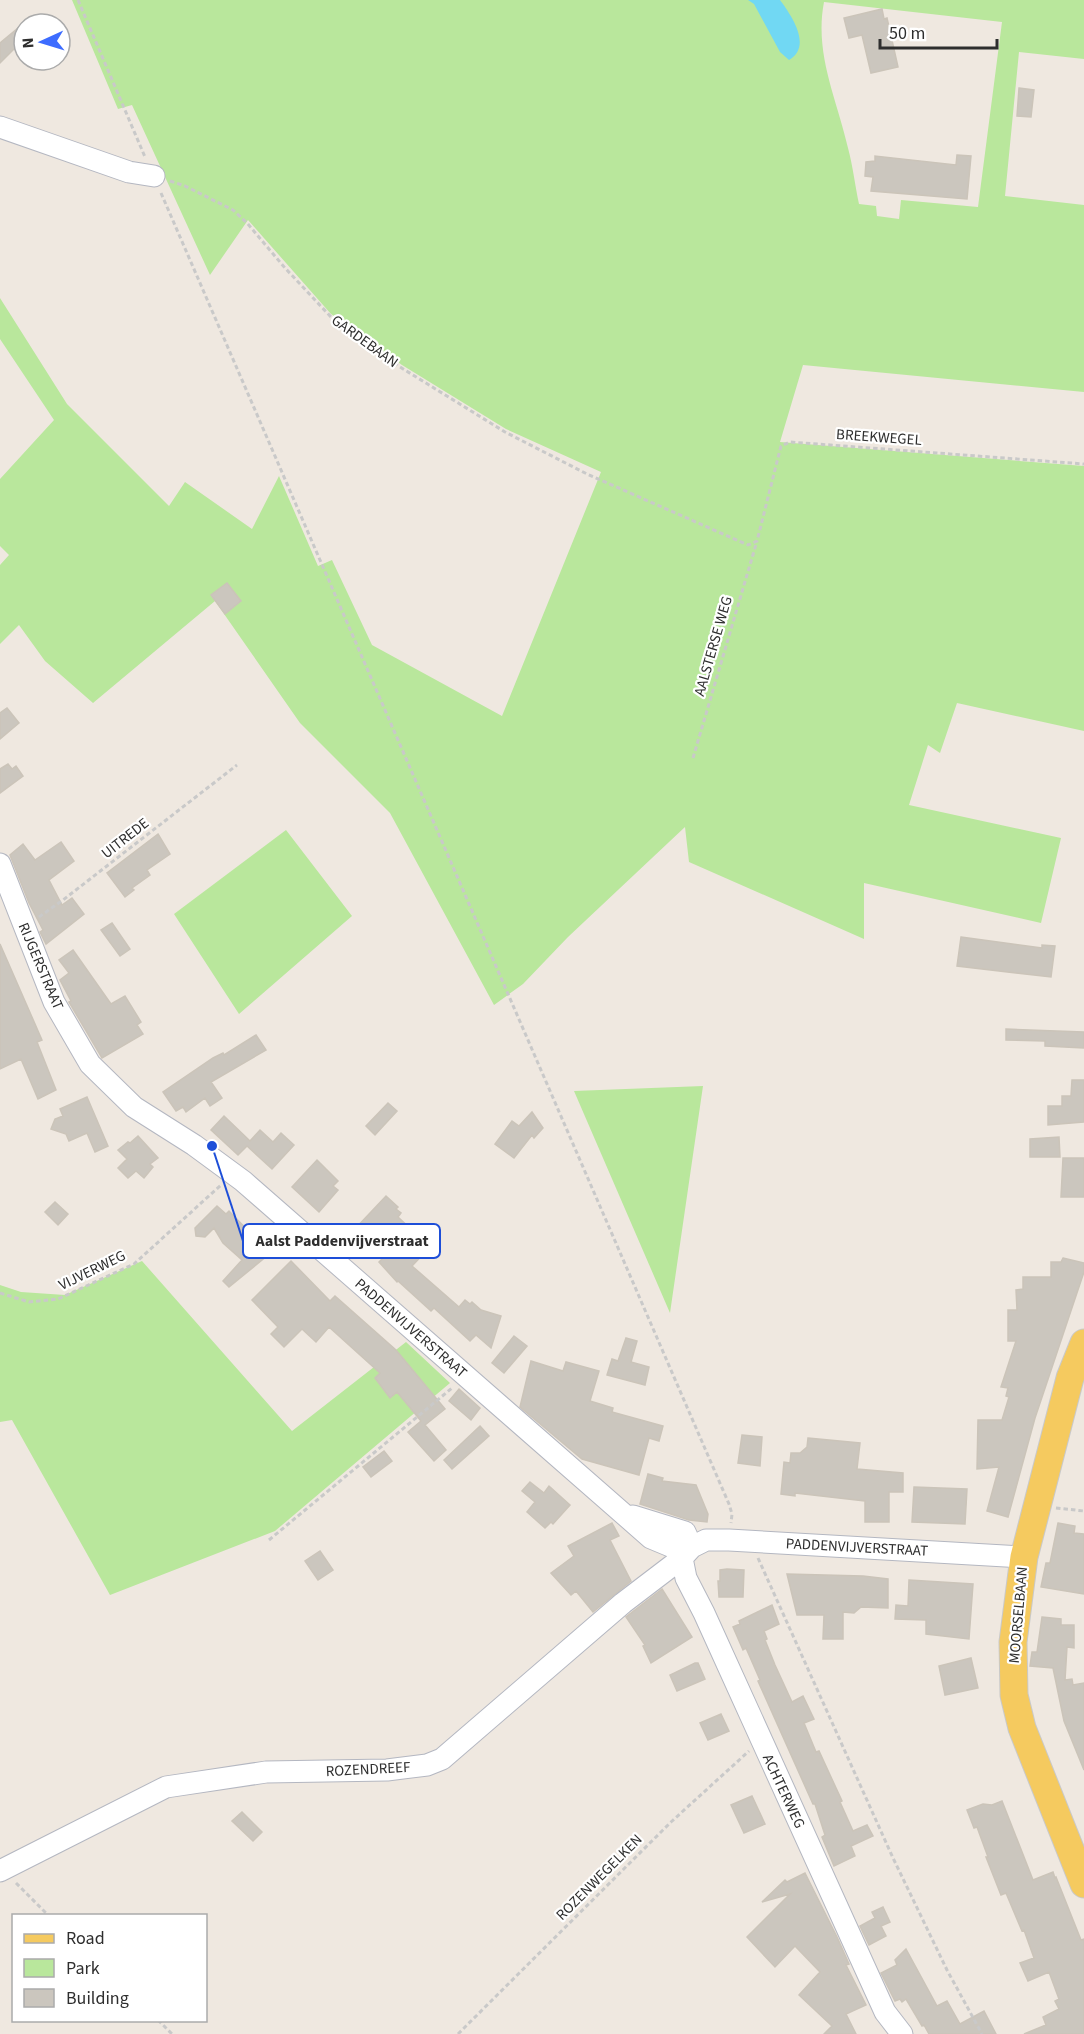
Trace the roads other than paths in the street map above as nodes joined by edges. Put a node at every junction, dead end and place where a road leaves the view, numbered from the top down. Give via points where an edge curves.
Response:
1 (0, 127) edge
2 (154, 176) road end
3 (0, 864) edge
4 (90, 1064) joint
5 (1084, 1343) edge
6 (687, 1552) junction
7 (1024, 1557) junction
8 (1, 1870) edge
9 (1084, 1884) edge
10 (902, 2034) edge

1 - 2 street
3 - 4 street, RIJGERSTRAAT via 54,1002
4 - 6 street, PADDENVIJVERSTRAAT via 134,1107 233,1173 616,1509 685,1533
5 - 7 main road, MOORSELBAAN via 1070,1378
6 - 7 street, PADDENVIJVERSTRAAT via 706,1540 729,1540
6 - 8 street, ROZENDREEF via 442,1759 387,1770 266,1772 166,1787
6 - 10 street, ACHTERWEG via 686,1578 885,2012
7 - 9 main road, MOORSELBAAN via 1013,1642 1014,1695 1022,1728

